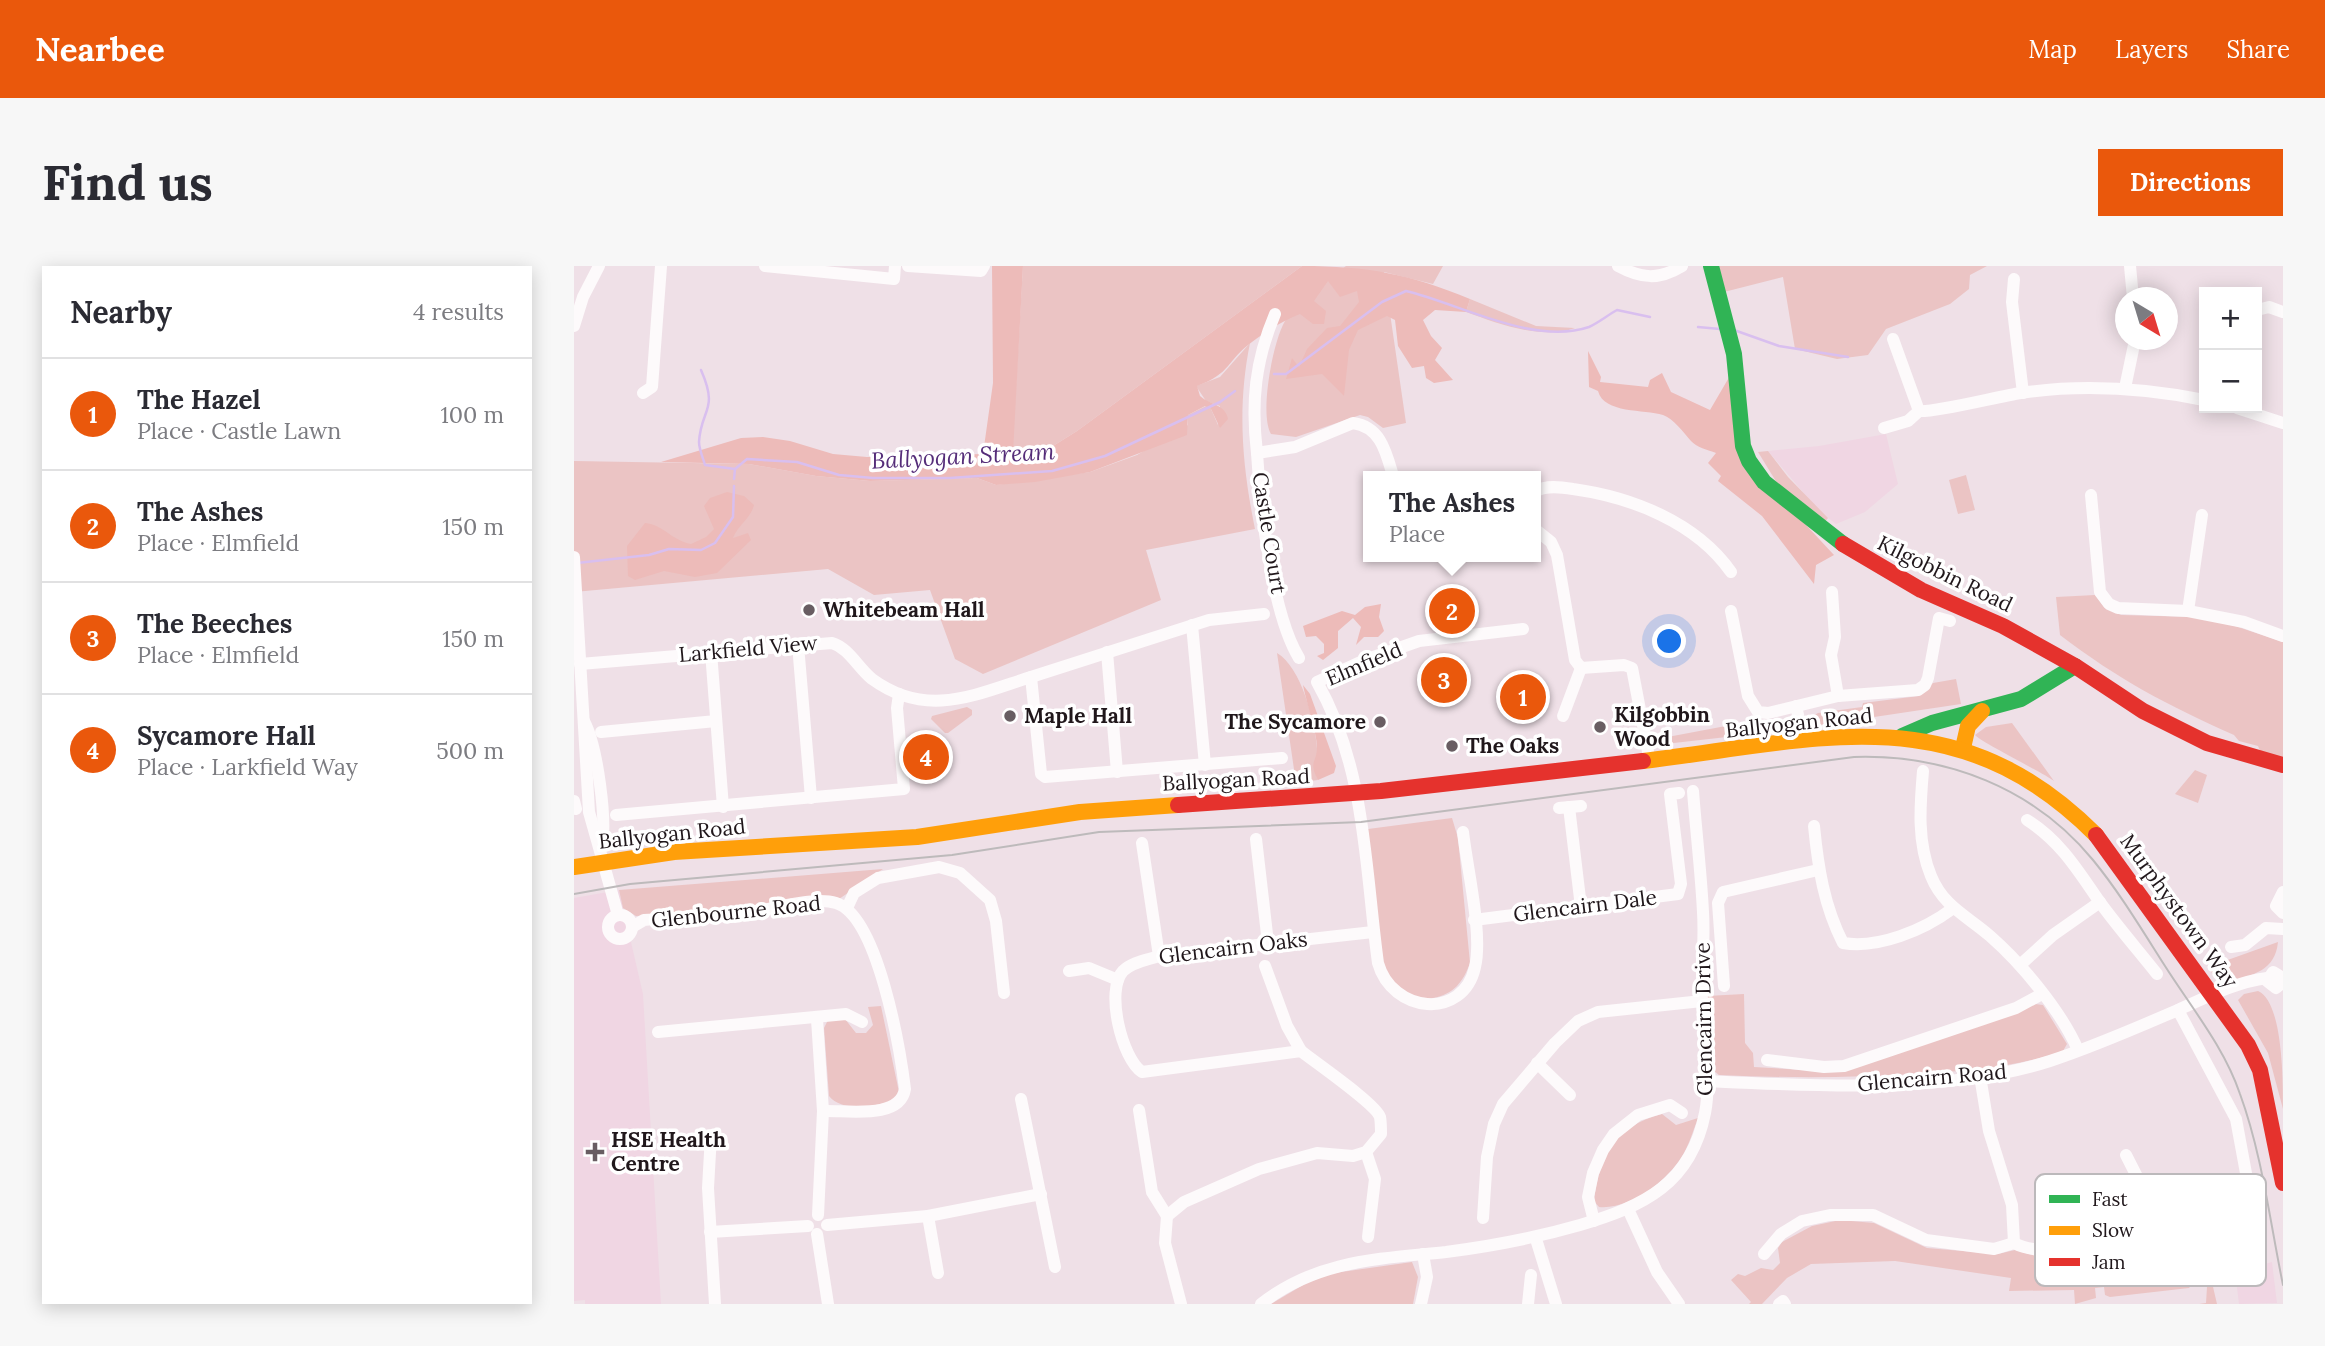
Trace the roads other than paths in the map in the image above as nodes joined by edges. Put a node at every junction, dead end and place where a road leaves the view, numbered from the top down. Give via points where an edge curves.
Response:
1 (599, 266) edge
2 (662, 266) edge
3 (765, 266) edge
4 (895, 266) edge
5 (908, 266) edge
6 (984, 266) edge
7 (1618, 266) edge
8 (1682, 266) edge
9 (1711, 266) edge
10 (2130, 266) edge
11 (2014, 279) dead end
12 (2132, 287) edge
13 (2262, 309) edge
14 (2283, 312) edge
15 (1275, 314) dead end
16 (574, 326) edge
17 (1894, 340) dead end
18 (2133, 350) edge
19 (2125, 388) junction
20 (643, 393) dead end
21 (2023, 393) junction
22 (2199, 399) edge
23 (1919, 411) junction
24 (2252, 413) edge
25 (2283, 423) edge
26 (1884, 428) dead end
27 (1257, 453) junction
28 (1391, 471) edge
29 (1541, 488) edge
30 (2091, 495) dead end
31 (2202, 515) dead end
32 (1541, 534) edge
33 (574, 557) edge
34 (1731, 572) dead end
35 (1833, 592) dead end
36 (1731, 611) dead end
37 (2188, 611) junction
38 (1264, 614) dead end
39 (1945, 619) dead end
40 (1192, 625) junction
41 (1523, 629) dead end
42 (2283, 636) edge
43 (798, 645) junction
44 (711, 652) junction
45 (1107, 652) junction
46 (1299, 658) dead end
47 (580, 664) junction
48 (2075, 666) junction
49 (1581, 668) junction
50 (1031, 677) junction
51 (899, 694) junction
52 (1838, 696) junction
53 (1796, 706) junction
54 (1982, 711) junction
55 (1563, 716) dead end
56 (1959, 716) junction
57 (716, 721) junction
58 (579, 722) edge
59 (601, 732) dead end
60 (1902, 736) junction
61 (1804, 741) junction
62 (1942, 742) junction
63 (1963, 748) junction
64 (1282, 758) dead end
65 (1650, 762) junction
66 (1205, 765) junction
67 (2283, 765) edge
68 (1923, 771) dead end
69 (1117, 772) junction
70 (1358, 791) junction
71 (1681, 793) joint
72 (811, 798) junction
73 (723, 807) junction
74 (1570, 807) dead end
75 (616, 815) dead end
76 (2027, 820) dead end
77 (1814, 825) dead end
78 (1463, 832) dead end
79 (1256, 839) dead end
80 (1142, 844) dead end
81 (603, 855) junction
82 (574, 867) edge
83 (1818, 870) junction
84 (2283, 892) edge
85 (2100, 902) junction
86 (1581, 907) junction
87 (847, 908) junction
88 (1952, 909) junction
89 (2283, 913) edge
90 (618, 915) junction
91 (1474, 920) junction
92 (632, 927) junction
93 (2283, 929) edge
94 (1373, 932) junction
95 (1268, 943) junction
96 (2231, 947) dead end
97 (1159, 956) junction
98 (2020, 965) junction
99 (1265, 966) dead end
100 (1069, 971) dead end
101 (2157, 974) dead end
102 (1118, 980) junction
103 (2280, 980) edge
104 (1724, 986) dead end
105 (1004, 993) dead end
106 (2042, 994) junction
107 (2215, 995) junction
108 (1702, 1001) junction
109 (2178, 1010) junction
110 (817, 1019) junction
111 (862, 1022) dead end
112 (658, 1032) dead end
113 (2078, 1050) junction
114 (1301, 1051) junction
115 (1767, 1060) dead end
116 (1537, 1063) junction
117 (1980, 1076) junction
118 (1707, 1082) junction
119 (1570, 1095) dead end
120 (1021, 1099) dead end
121 (1139, 1110) dead end
122 (823, 1111) junction
123 (1682, 1113) dead end
124 (711, 1135) dead end
125 (1366, 1152) junction
126 (2126, 1155) dead end
127 (2135, 1174) edge
128 (2246, 1174) edge
129 (2283, 1183) edge
130 (1041, 1194) junction
131 (1628, 1209) junction
132 (929, 1216) junction
133 (1167, 1216) junction
134 (1483, 1217) dead end
135 (823, 1220) junction
136 (1594, 1221) junction
137 (812, 1230) junction
138 (710, 1231) junction
139 (1368, 1237) dead end
140 (1536, 1239) junction
141 (2014, 1243) junction
142 (2035, 1250) edge
143 (1423, 1254) junction
144 (1763, 1254) dead end
145 (1055, 1267) dead end
146 (938, 1273) dead end
147 (1549, 1289) junction
148 (715, 1304) edge
149 (828, 1304) edge
150 (1181, 1304) edge
151 (1261, 1304) edge
152 (1422, 1304) edge
153 (1528, 1304) edge
154 (1556, 1304) edge
155 (1679, 1304) edge
156 (1779, 1304) edge
157 (1785, 1304) edge

1 - 16 street
2 - 20 street via 652,387
3 - 4 street via 894,279
5 - 6 street via 982,271
7 - 8 street via 1657,278
9 - 48 street, Kilgobbin Road via 1732,347 1743,446 1749,461 1781,497 1818,528 1886,571
10 - 12 street
11 - 21 street via 2014,328
13 - 14 street
15 - 27 street via 1256,369 1253,419
17 - 23 street
18 - 19 street
19 - 21 street
19 - 22 street
21 - 23 street
23 - 26 street via 1908,421
24 - 25 street
27 - 28 street, Castle Court via 1295,447 1353,423 1368,426 1378,435
27 - 46 street, Castle Court via 1274,577 1287,631
29 - 34 street via 1581,490 1653,510 1701,542
30 - 37 street via 2102,596 2109,604 2127,610
31 - 37 street
32 - 49 street via 1557,555 1575,660
33 - 47 street, Glenbourne Road
35 - 52 street via 1831,655
36 - 53 street via 1751,705 1768,713
37 - 42 street via 2244,622
38 - 40 street, Larkfield View
39 - 52 street via 1925,685 1917,690
40 - 45 street, Larkfield View
40 - 66 street
41 - 70 street, Elmfield via 1419,641 1314,678 1339,725
43 - 44 street, Larkfield View
43 - 51 street, Larkfield View via 835,643 868,675
43 - 72 street
44 - 47 street, Larkfield View
44 - 57 street
45 - 50 street, Larkfield View
45 - 69 street
47 - 58 street, Glenbourne Road
48 - 54 street, Ballyogan Road via 2038,693
48 - 67 street, Kilgobbin Road via 2143,711 2194,737
49 - 55 street
49 - 65 street via 1632,668
50 - 51 street, Larkfield View via 951,701 935,703
50 - 69 street via 1042,776
51 - 72 street via 904,789
52 - 53 street
53 - 61 street
54 - 56 street, Ballyogan Road
54 - 63 street via 1968,726
56 - 60 street, Ballyogan Road via 1920,725
56 - 62 street
57 - 59 street
57 - 73 street
58 - 81 street, Glenbourne Road via 589,812
60 - 61 street, Ballyogan Road
60 - 62 street, Ballyogan Road
61 - 65 street, Ballyogan Road
62 - 63 street, Murphystown Way
63 - 107 street, Murphystown Way via 2034,782 2090,828
64 - 66 street
65 - 70 street, Ballyogan Road
66 - 69 street
68 - 88 street via 1922,846 1931,878
70 - 81 street, Ballyogan Road via 1080,812 917,837
70 - 94 street, Elmfield
71 - 86 street, Glencairn Dale via 1678,894
71 - 108 street, Glencairn Drive via 1703,914
72 - 73 street
73 - 75 street
74 - 86 street
76 - 85 street via 2072,859
77 - 83 street
78 - 91 street
79 - 95 street
80 - 97 street
81 - 82 street, Ballyogan Road
81 - 90 street, Glenbourne Road
83 - 88 street via 1843,943 1857,946 1906,933
83 - 104 street via 1723,892 1718,903
84 - 89 street via 2276,906
85 - 98 street
85 - 101 street
86 - 91 street, Glencairn Dale
87 - 92 street, Glenbourne Road via 835,902 817,902 644,920
87 - 105 street via 855,893 878,878 939,867 960,873 990,900
87 - 122 street, Glenbourne Road via 876,958 905,1088 902,1100 891,1108
88 - 98 street
90 - 92 street, Glenbourne Road via 626,917
90 - 92 street, Glenbourne Road via 608,925 612,936 623,939
91 - 94 street, Elmfield via 1476,962 1469,981 1454,997 1428,1004 1411,1002 1389,988 1378,963
93 - 96 street via 2266,928 2245,944
94 - 95 street, Glencairn Oaks
95 - 97 street, Glencairn Oaks
97 - 102 street, Glencairn Oaks via 1132,964
98 - 106 street
99 - 114 street
100 - 102 street via 1089,968
102 - 114 street via 1124,1048 1132,1065 1142,1072
103 - 107 street, Glencairn Road via 2235,985
106 - 113 street
106 - 115 street via 2016,1008 1854,1063 1824,1067
107 - 109 street, Glencairn Road
107 - 129 street, Murphystown Way via 2260,1070
108 - 116 street via 1598,1012 1578,1021
108 - 118 street, Glencairn Drive
109 - 113 street, Glencairn Road
109 - 128 street via 2236,1119
110 - 111 street via 846,1014
110 - 112 street
110 - 122 street
113 - 117 street, Glencairn Road
114 - 125 street via 1370,1102 1380,1116 1381,1134
116 - 119 street
116 - 134 street via 1503,1104 1494,1124
117 - 118 street, Glencairn Road via 1836,1086
117 - 141 street via 1989,1131 2012,1205
118 - 131 street, Glencairn Drive via 1703,1121 1683,1167 1656,1194
120 - 130 street
121 - 133 street via 1152,1192
122 - 135 street
123 - 136 street via 1670,1105 1638,1115 1614,1134 1593,1173 1588,1198
124 - 138 street
125 - 133 street via 1353,1156 1317,1153 1270,1165 1184,1202
125 - 139 street via 1375,1179
126 - 127 street
130 - 132 street
130 - 145 street
131 - 136 street, Glencairn Drive
131 - 155 street via 1654,1266
132 - 135 street
132 - 146 street
133 - 150 street via 1165,1243
135 - 137 street via 823,1233
136 - 140 street, Glencairn Drive
137 - 138 street
137 - 149 street
138 - 148 street
140 - 143 street, Glencairn Drive
140 - 147 street
141 - 142 street
141 - 144 street via 1994,1249 1926,1240 1873,1215 1829,1215 1781,1234
143 - 151 street, Glencairn Drive via 1317,1270 1282,1287
143 - 152 street via 1427,1277
147 - 153 street via 1531,1282
147 - 154 street
156 - 157 street

